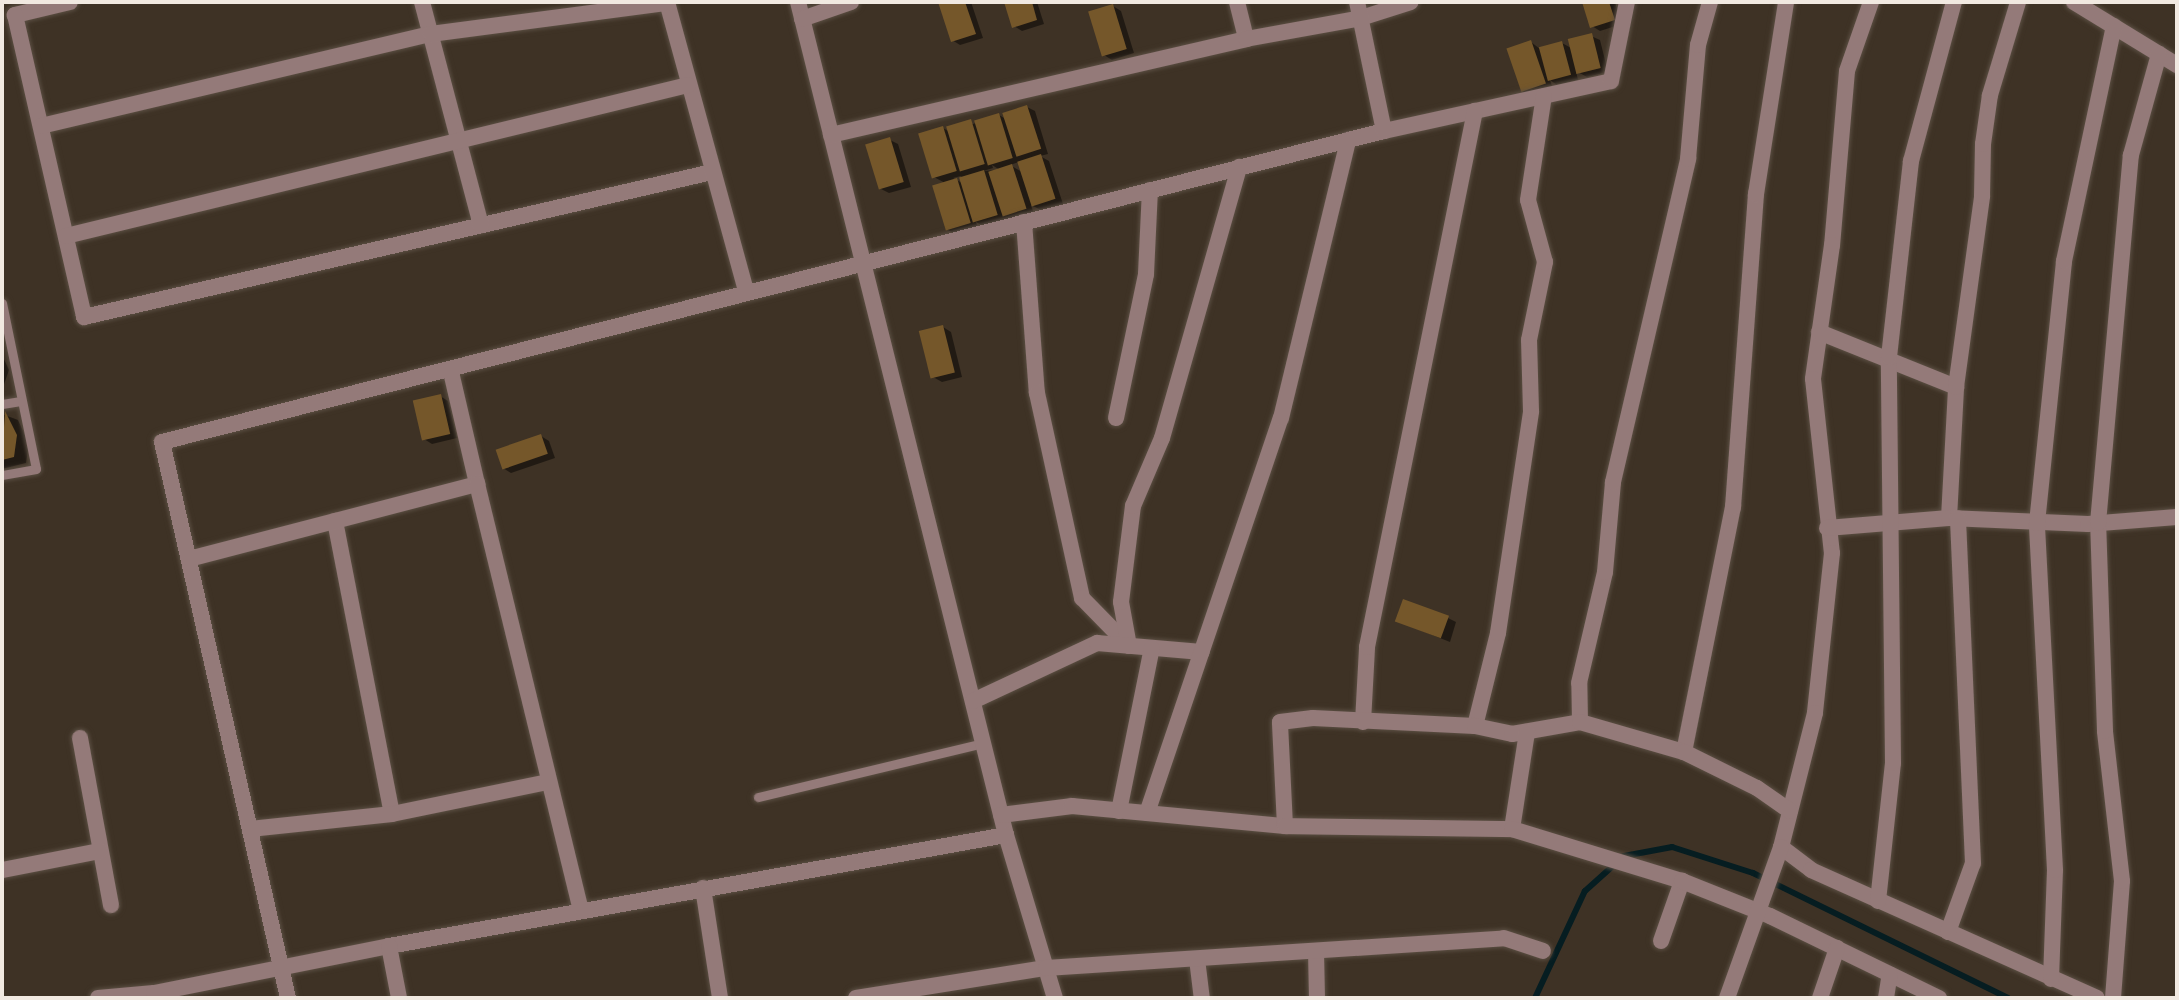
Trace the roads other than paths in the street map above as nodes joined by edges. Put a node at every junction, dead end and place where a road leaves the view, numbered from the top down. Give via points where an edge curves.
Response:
1 (70, 2) edge
2 (422, 2) edge
3 (667, 2) edge
4 (798, 2) edge
5 (851, 2) edge
6 (1237, 2) edge
7 (1411, 2) edge
8 (1627, 2) edge
9 (1710, 2) edge
10 (1786, 2) edge
11 (1871, 2) edge
12 (1954, 2) edge
13 (2018, 2) edge
14 (2074, 2) edge
15 (1359, 10) edge
16 (802, 19) junction
17 (2114, 26) junction
18 (431, 34) junction
19 (1246, 39) junction
20 (2159, 54) junction
21 (2177, 65) edge
22 (688, 85) junction
23 (1544, 96) junction
24 (1475, 111) junction
25 (41, 126) junction
26 (1384, 131) junction
27 (831, 135) junction
28 (459, 140) junction
29 (1348, 140) junction
30 (1239, 167) junction
31 (712, 172) junction
32 (1150, 190) junction
33 (1024, 222) junction
34 (481, 225) junction
35 (66, 236) junction
36 (864, 262) junction
37 (746, 290) junction
38 (2, 303) edge
39 (4, 320) edge
40 (1819, 332) junction
41 (1889, 357) junction
42 (451, 372) junction
43 (1956, 387) junction
44 (21, 401) junction
45 (2, 404) edge
46 (1116, 418) dead end
47 (2, 475) edge
48 (477, 484) junction
49 (2177, 517) edge
50 (1953, 518) junction
51 (335, 521) junction
52 (1890, 523) junction
53 (2037, 523) junction
54 (2098, 523) junction
55 (1827, 528) junction
56 (189, 559) junction
57 (1129, 646) junction
58 (1152, 648) junction
59 (1202, 652) junction
60 (973, 701) junction
61 (1363, 722) junction
62 (1580, 722) junction
63 (1475, 726) junction
64 (1527, 732) junction
65 (80, 738) dead end
66 (983, 743) junction
67 (1684, 752) junction
68 (548, 782) junction
69 (758, 797) dead end
70 (1119, 811) junction
71 (1790, 811) junction
72 (1147, 813) junction
73 (392, 814) junction
74 (1001, 815) junction
75 (1285, 826) junction
76 (250, 829) junction
77 (1512, 829) junction
78 (1006, 835) junction
79 (1781, 847) junction
80 (100, 851) junction
81 (2, 870) edge
82 (1682, 881) junction
83 (703, 888) junction
84 (1878, 901) junction
85 (111, 905) dead end
86 (1757, 910) junction
87 (581, 911) junction
88 (1948, 932) junction
89 (1661, 941) dead end
90 (389, 946) junction
91 (1837, 948) junction
92 (1316, 951) junction
93 (1543, 951) dead end
94 (1197, 959) junction
95 (282, 968) junction
96 (1046, 968) junction
97 (1890, 974) junction
98 (2051, 979) junction
99 (935, 992) edge
100 (155, 996) edge
101 (98, 998) edge
102 (288, 998) edge
103 (399, 998) edge
104 (720, 998) edge
105 (856, 998) edge
106 (1055, 998) edge
107 (1202, 998) edge
108 (1317, 998) edge
109 (1727, 998) edge
110 (1820, 998) edge
111 (1886, 998) edge
112 (1939, 998) edge
113 (2097, 998) edge
114 (2113, 998) edge

1 - 25 street via 15,15
2 - 18 street
3 - 18 street
3 - 22 street
4 - 16 street
5 - 16 street
6 - 19 street
7 - 15 street
8 - 23 street via 1611,81
9 - 62 street via 1698,45 1688,159 1613,482 1605,572 1579,683
10 - 67 street via 1756,194 1733,507
11 - 40 street via 1847,71
12 - 41 street via 1911,161
13 - 43 street via 1988,108
14 - 17 street
15 - 19 street
15 - 26 street
16 - 27 street
17 - 20 street
17 - 53 street via 2064,261
18 - 25 street
18 - 28 street
19 - 27 street
20 - 21 street
20 - 54 street via 2131,155
22 - 28 street
22 - 31 street
23 - 24 street
23 - 63 street via 1528,200 1545,262 1529,340 1531,411 1498,633
24 - 26 street
24 - 61 street via 1367,647
25 - 35 street
26 - 29 street
27 - 36 street
28 - 34 street
28 - 35 street
29 - 30 street
29 - 59 street via 1301,351
30 - 32 street
30 - 57 street via 1162,438 1133,506 1121,602
31 - 34 street
31 - 37 street
32 - 33 street
32 - 46 street via 1146,274
33 - 36 street
33 - 57 street via 1037,393 1082,598
34 - 35 street via 84,317
36 - 37 street
36 - 60 street
37 - 42 street
38 - 39 lane
39 - 44 lane
40 - 41 street
40 - 55 street via 1813,379
41 - 43 street
41 - 52 street
42 - 48 street
42 - 56 street via 162,442
43 - 50 street
44 - 45 lane
44 - 47 lane via 36,469
48 - 51 street
48 - 68 street
49 - 54 street
50 - 52 street
50 - 53 street
50 - 88 street via 1973,863
51 - 56 street
51 - 73 street
52 - 55 street
52 - 84 street via 1893,763
53 - 54 street
53 - 98 street via 2055,870
54 - 114 street via 2105,731 2122,881
55 - 71 street via 1832,553 1815,713
56 - 76 street
57 - 58 street
57 - 60 street via 1097,643
58 - 59 street
58 - 70 street
59 - 72 street
60 - 66 street
61 - 63 street
61 - 75 street via 1280,722
62 - 64 street
62 - 67 street
63 - 64 street
64 - 77 street
65 - 80 street
66 - 69 lane
66 - 74 street
67 - 71 street via 1757,788
68 - 73 street
68 - 87 street
70 - 72 street
70 - 74 street via 1072,806
71 - 79 street
72 - 75 street
73 - 76 street
74 - 78 street
75 - 77 street
76 - 95 street
77 - 82 street
78 - 83 street
78 - 96 street
79 - 84 street via 1811,870
79 - 86 street
80 - 81 street
80 - 85 street
82 - 86 street
82 - 89 street
83 - 87 street
83 - 104 street
84 - 88 street
86 - 91 street
86 - 109 street
87 - 90 street
88 - 98 street
90 - 95 street
90 - 103 street
91 - 97 street
91 - 110 street
92 - 93 street via 1504,938
92 - 94 street
92 - 108 street
94 - 96 street
94 - 107 street
95 - 100 street
95 - 102 street
96 - 99 street
96 - 106 street
97 - 111 street
97 - 112 street
98 - 113 street
99 - 105 street
100 - 101 street

